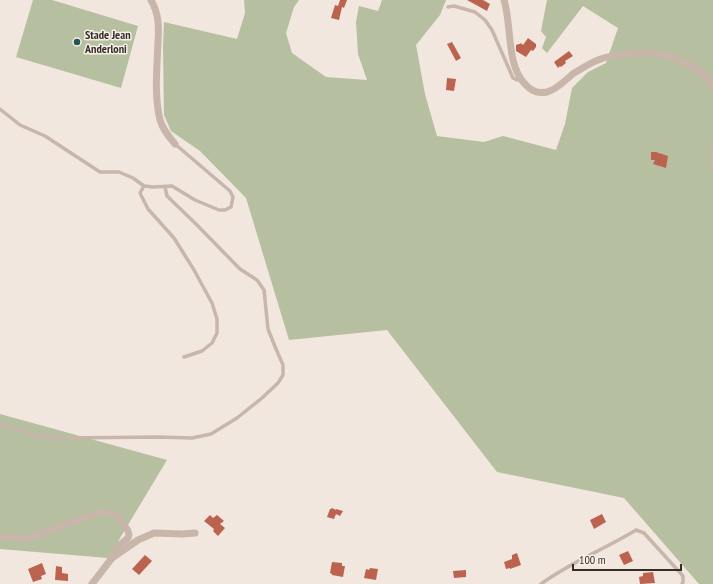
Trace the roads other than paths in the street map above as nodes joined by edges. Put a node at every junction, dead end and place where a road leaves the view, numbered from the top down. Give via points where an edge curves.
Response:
1 (152, 0) edge
2 (504, 0) edge
3 (448, 7) dead end
4 (520, 79) junction
5 (713, 88) edge
6 (0, 109) edge
7 (175, 144) joint
8 (713, 146) edge
9 (713, 170) edge
10 (144, 186) junction
11 (165, 187) junction
12 (184, 357) dead end
13 (0, 426) edge
14 (195, 533) dead end
15 (0, 537) edge
16 (112, 558) junction
17 (92, 584) edge
18 (541, 584) edge
19 (682, 584) edge

1 - 7 street via 159,29 156,93 160,121 166,134
2 - 4 street via 514,65
3 - 4 lane via 454,6 475,12 485,20 513,78
4 - 5 street via 536,93 545,92 554,89 598,60 615,55 657,53 677,59 696,69 710,81
6 - 10 lane via 20,125 45,136 100,172 119,172
7 - 11 lane via 230,191 233,198 231,207 219,210 195,200 172,186
8 - 9 lane
10 - 11 lane
10 - 12 lane via 140,194 148,209 174,238 212,303 217,319 217,333 212,343 202,351
11 - 13 lane via 167,196 240,269 258,280 264,290 268,329 283,365 283,375 278,383 237,418 211,434 192,438 61,438 37,436
14 - 16 street via 154,533 138,540
15 - 16 street via 29,538 101,512 113,514 119,517 129,535 116,548
16 - 17 street
18 - 19 lane via 577,561 636,530 644,533 683,576

